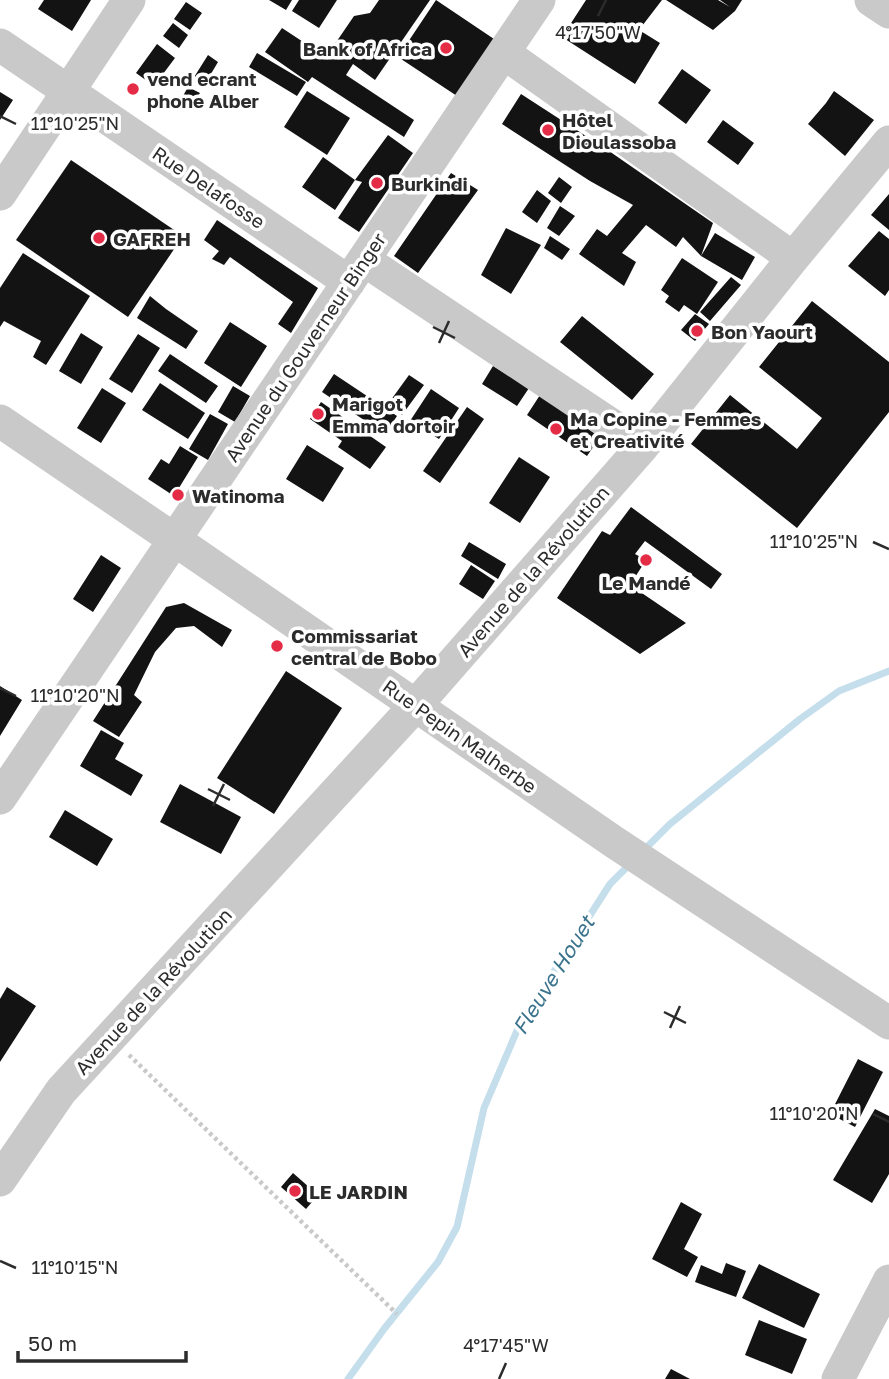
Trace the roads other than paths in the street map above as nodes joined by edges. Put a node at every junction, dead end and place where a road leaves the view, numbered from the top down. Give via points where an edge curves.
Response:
1 (129, 0) edge
2 (871, 0) edge
3 (532, 2) edge
4 (889, 12) edge
5 (0, 45) edge
6 (504, 53) junction
7 (68, 90) junction
8 (889, 142) edge
9 (0, 194) edge
10 (793, 258) junction
11 (357, 271) junction
12 (0, 421) edge
13 (643, 446) junction
14 (175, 540) junction
15 (416, 705) junction
16 (0, 799) edge
17 (889, 1023) edge
18 (0, 1180) edge
19 (889, 1281) edge
20 (838, 1379) edge

1 - 7 street
2 - 4 street
3 - 6 street, Avenue du Gouverneur Binger
5 - 7 street, Rue Delafosse
6 - 10 street
6 - 11 street, Avenue du Gouverneur Binger
7 - 9 street
7 - 11 street, Rue Delafosse
8 - 10 street, Avenue de la Révolution
10 - 13 street, Avenue de la Révolution
11 - 13 street, Rue Delafosse
11 - 14 street, Avenue du Gouverneur Binger
12 - 14 street, Rue Pepin Malherbe
13 - 15 street, Avenue de la Révolution
14 - 15 street, Rue Pepin Malherbe
14 - 16 street, Avenue du Gouverneur Binger
15 - 17 street, Rue Pepin Malherbe
15 - 18 street, Avenue de la Révolution via 61,1091
19 - 20 street

